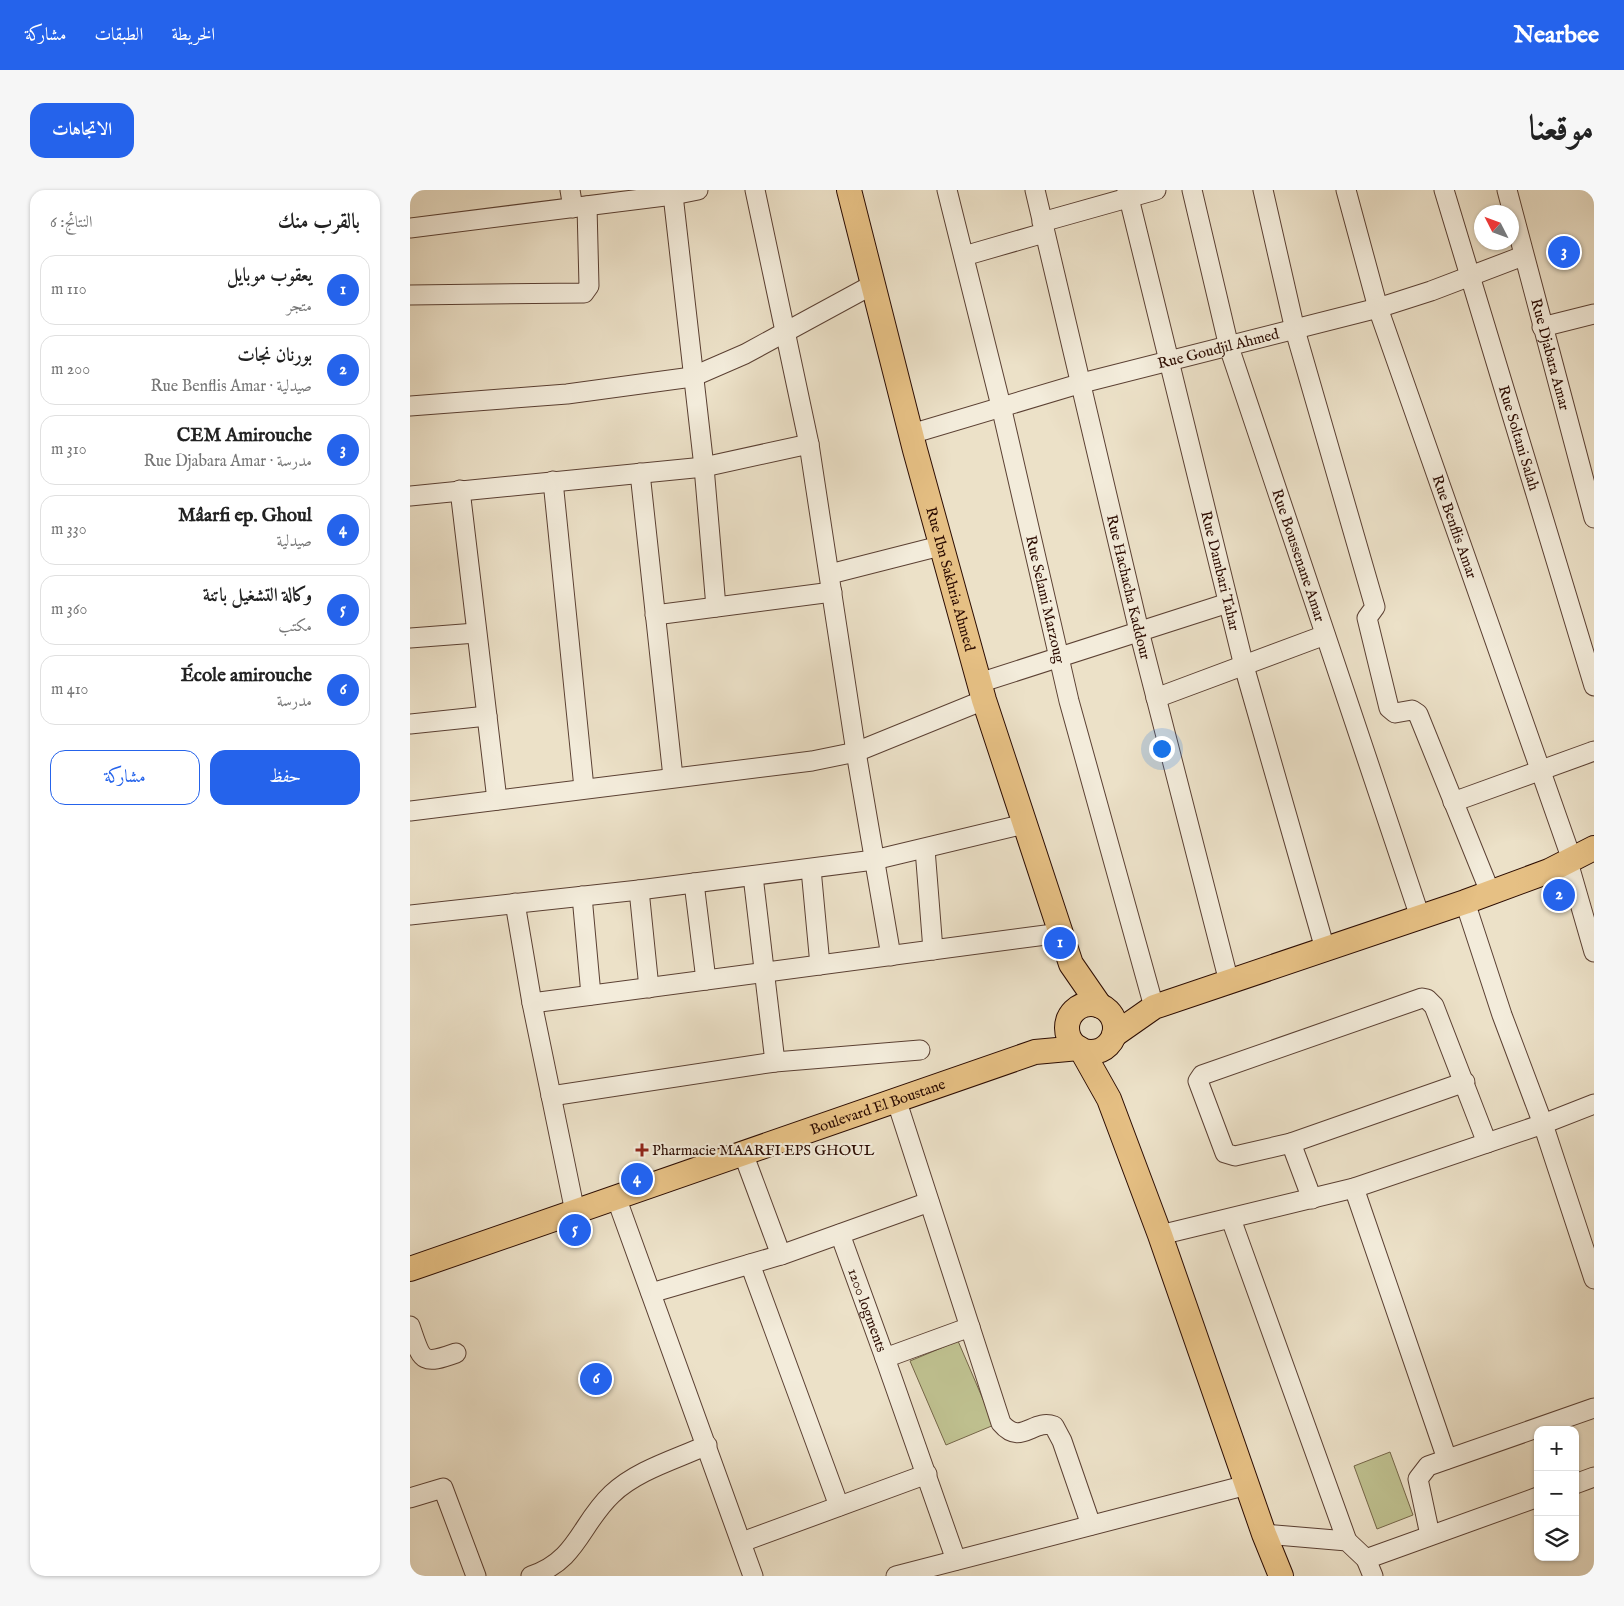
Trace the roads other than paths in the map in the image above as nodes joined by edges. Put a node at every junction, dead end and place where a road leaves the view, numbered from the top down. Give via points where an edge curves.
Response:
1 (698, 190) edge
2 (754, 190) edge
3 (849, 190) edge
4 (947, 190) edge
5 (1035, 190) edge
6 (1156, 190) edge
7 (1192, 190) edge
8 (1263, 190) edge
9 (1346, 190) edge
10 (1444, 190) edge
11 (1507, 190) edge
12 (1128, 194) edge
13 (673, 195) junction
14 (577, 201) edge
15 (410, 228) edge
16 (1043, 228) junction
17 (964, 256) junction
18 (1523, 256) junction
19 (1469, 277) junction
20 (872, 285) junction
21 (410, 294) edge
22 (1378, 308) junction
23 (1594, 314) edge
24 (1542, 328) junction
25 (1295, 330) junction
26 (784, 331) junction
27 (1229, 348) junction
28 (1170, 363) junction
29 (692, 377) junction
30 (1082, 383) junction
31 (410, 406) edge
32 (1001, 406) junction
33 (911, 434) junction
34 (809, 444) junction
35 (704, 467) junction
36 (640, 473) junction
37 (553, 481) junction
38 (460, 490) junction
39 (410, 496) edge
40 (1594, 518) edge
41 (940, 546) junction
42 (831, 583) junction
43 (1228, 603) junction
44 (716, 607) junction
45 (655, 615) junction
46 (1139, 631) junction
47 (476, 633) junction
48 (1325, 635) junction
49 (410, 638) edge
50 (1060, 657) junction
51 (1244, 666) junction
52 (1594, 686) edge
53 (981, 692) junction
54 (1156, 698) junction
55 (487, 716) junction
56 (410, 724) edge
57 (1594, 751) edge
58 (856, 752) junction
59 (1541, 772) junction
60 (672, 777) junction
61 (584, 788) junction
62 (497, 800) junction
63 (1454, 802) junction
64 (410, 812) edge
65 (1024, 824) junction
66 (1594, 848) edge
67 (925, 849) junction
68 (874, 860) junction
69 (1570, 861) junction
70 (811, 868) junction
71 (753, 876) junction
72 (694, 883) junction
73 (639, 890) junction
74 (1490, 892) junction
75 (582, 896) junction
76 (1465, 902) junction
77 (515, 903) junction
78 (410, 915) edge
79 (1420, 917) junction
80 (1061, 933) junction
81 (1325, 949) junction
82 (933, 950) junction
83 (1594, 952) edge
84 (891, 956) junction
85 (1071, 964) junction
86 (820, 965) junction
87 (766, 972) junction
88 (706, 980) junction
89 (1229, 982) junction
90 (649, 988) junction
91 (591, 995) junction
92 (532, 1003) junction
93 (1104, 1008) junction
94 (1152, 1009) junction
95 (1071, 1017) junction
96 (1112, 1039) junction
97 (920, 1050) dead end
98 (1080, 1050) junction
99 (1034, 1052) junction
100 (775, 1062) junction
101 (1465, 1082) junction
102 (551, 1096) junction
103 (896, 1099) junction
104 (1109, 1099) junction
105 (1594, 1104) edge
106 (1543, 1124) junction
107 (1291, 1143) junction
108 (1487, 1143) junction
109 (743, 1153) junction
110 (1354, 1188) junction
111 (616, 1197) junction
112 (1312, 1198) junction
113 (929, 1202) junction
114 (575, 1212) junction
115 (1230, 1219) junction
116 (840, 1234) junction
117 (1160, 1235) junction
118 (781, 1255) junction
119 (750, 1264) junction
120 (411, 1266) edge
121 (1593, 1274) edge
122 (651, 1293) junction
123 (410, 1326) edge
124 (970, 1327) junction
125 (456, 1353) dead end
126 (885, 1358) junction
127 (1594, 1408) edge
128 (707, 1445) junction
129 (1447, 1459) junction
130 (927, 1474) junction
131 (1594, 1477) edge
132 (1579, 1483) edge
133 (1247, 1486) junction
134 (410, 1498) edge
135 (1534, 1498) edge
136 (839, 1506) junction
137 (1092, 1525) junction
138 (1264, 1534) junction
139 (1430, 1534) junction
140 (1347, 1541) junction
141 (742, 1542) junction
142 (956, 1560) junction
143 (1370, 1568) edge
144 (476, 1576) edge
145 (531, 1576) edge
146 (753, 1576) edge
147 (896, 1576) edge
148 (1281, 1576) edge

1 - 13 street
2 - 26 street
3 - 20 main road, Rue Ibn Sakhria Ahmed
4 - 17 street, Rue Selami Marzoug
5 - 16 street, Rue Hachacha Kaddour
6 - 12 street
7 - 27 street, Rue Boussenane Amar
8 - 25 street
9 - 22 street, Rue Benflis Amar
10 - 19 street, Rue Soltani Salah
11 - 18 street, Rue Djabara Amar
12 - 16 street
12 - 28 street, Rue Dambari Tahar
13 - 14 street
13 - 29 street
14 - 15 street
14 - 21 street via 590,286 584,293
16 - 17 street
16 - 30 street, Rue Hachacha Kaddour
17 - 32 street, Rue Selami Marzoug
18 - 19 street, Rue Goudjil Ahmed
18 - 24 street, Rue Djabara Amar
19 - 22 street, Rue Goudjil Ahmed
19 - 52 street, Rue Soltani Salah
20 - 26 street
20 - 33 main road, Rue Ibn Sakhria Ahmed
22 - 25 street, Rue Goudjil Ahmed
22 - 59 street, Rue Benflis Amar
23 - 24 street
24 - 40 street, Rue Djabara Amar
25 - 27 street, Rue Goudjil Ahmed
25 - 63 street via 1375,607 1367,618 1389,708 1395,714 1412,710 1418,714
26 - 29 street via 745,354
26 - 34 street
27 - 28 street, Rue Goudjil Ahmed
27 - 48 street, Rue Boussenane Amar
28 - 30 street, Rue Goudjil Ahmed
28 - 43 street, Rue Dambari Tahar
29 - 31 street via 567,394
29 - 35 street
30 - 32 street, Rue Goudjil Ahmed
30 - 46 street, Rue Hachacha Kaddour
32 - 33 street, Rue Goudjil Ahmed
32 - 50 street, Rue Selami Marzoug
33 - 41 main road, Rue Ibn Sakhria Ahmed
34 - 35 street
34 - 42 street
35 - 36 street
35 - 44 street
36 - 37 street
36 - 45 street
37 - 38 street
37 - 61 street
38 - 39 street
38 - 47 street
41 - 42 street
41 - 53 main road, Rue Ibn Sakhria Ahmed
42 - 44 street
42 - 58 street
43 - 46 street
43 - 51 street, Rue Dambari Tahar
44 - 45 street
45 - 60 street
46 - 50 street
46 - 54 street, Rue Hachacha Kaddour
47 - 49 street
47 - 55 street
48 - 51 street
48 - 79 street, Rue Boussenane Amar
50 - 53 street
50 - 94 street, Rue Selami Marzoug
51 - 54 street
51 - 81 street, Rue Dambari Tahar
53 - 58 street
53 - 65 main road, Rue Ibn Sakhria Ahmed
54 - 89 street, Rue Hachacha Kaddour
55 - 56 street
55 - 62 street
57 - 59 street
58 - 60 street via 802,763
58 - 68 street
59 - 63 street
59 - 69 street, Rue Benflis Amar
60 - 61 street
61 - 62 street
62 - 64 street
63 - 74 street
65 - 67 street
65 - 80 main road, Rue Ibn Sakhria Ahmed
66 - 69 main road
67 - 68 street
67 - 82 street
68 - 70 street
68 - 84 street
69 - 74 main road
69 - 83 street, Rue Benflis Amar
70 - 71 street
70 - 86 street
71 - 72 street
71 - 87 street
72 - 73 street
72 - 88 street
73 - 75 street
73 - 90 street
74 - 76 main road
75 - 77 street
75 - 91 street
76 - 79 main road
76 - 106 street via 1502,1015
77 - 78 street
77 - 92 street
79 - 81 main road
80 - 82 street
80 - 85 main road, Rue Ibn Sakhria Ahmed
81 - 89 main road
82 - 84 street
84 - 86 street
85 - 93 main road
85 - 95 main road
86 - 87 street
87 - 88 street
87 - 100 street
88 - 90 street
89 - 94 main road
90 - 91 street
91 - 92 street
92 - 102 street
93 - 94 main road
93 - 95 main road via 1087,1005
93 - 96 main road via 1115,1025
94 - 96 main road
95 - 98 main road via 1067,1029 1070,1040
95 - 99 main road
96 - 98 main road via 1097,1052
96 - 104 main road
97 - 100 street
98 - 99 main road
98 - 104 main road
99 - 103 main road, Boulevard El Boustane
100 - 102 street
101 - 107 street
101 - 107 street via 1434,1006 1425,998 1207,1072 1200,1078 1198,1081 1228,1154 1234,1156
101 - 108 street
102 - 114 street
103 - 109 main road, Boulevard El Boustane
103 - 113 street
104 - 117 main road
105 - 106 street
106 - 108 street
106 - 121 street
107 - 112 street
108 - 110 street
109 - 111 main road, Boulevard El Boustane
109 - 118 street
110 - 112 street
110 - 129 street
111 - 114 main road, Boulevard El Boustane
111 - 122 street
112 - 115 street
113 - 116 street
113 - 124 street
114 - 120 main road, Boulevard El Boustane
115 - 117 street
115 - 140 street
116 - 118 street
116 - 126 street, 1200 logments
117 - 133 main road
118 - 119 street
119 - 122 street
119 - 136 street
122 - 128 street
123 - 125 street via 425,1359 431,1361
124 - 126 street, 1200 logments
124 - 137 street via 1001,1423 1011,1433 1045,1424 1054,1426
126 - 130 street
127 - 129 street
128 - 141 street
128 - 145 street via 643,1474 613,1493 565,1557
129 - 139 street via 1428,1466 1418,1479
130 - 136 street
130 - 142 street
131 - 132 street
133 - 137 street
133 - 138 main road
134 - 144 street via 443,1488
135 - 139 street
136 - 141 street
137 - 142 street
138 - 140 street
138 - 148 main road
139 - 143 street
140 - 143 street
141 - 146 street
142 - 147 street

